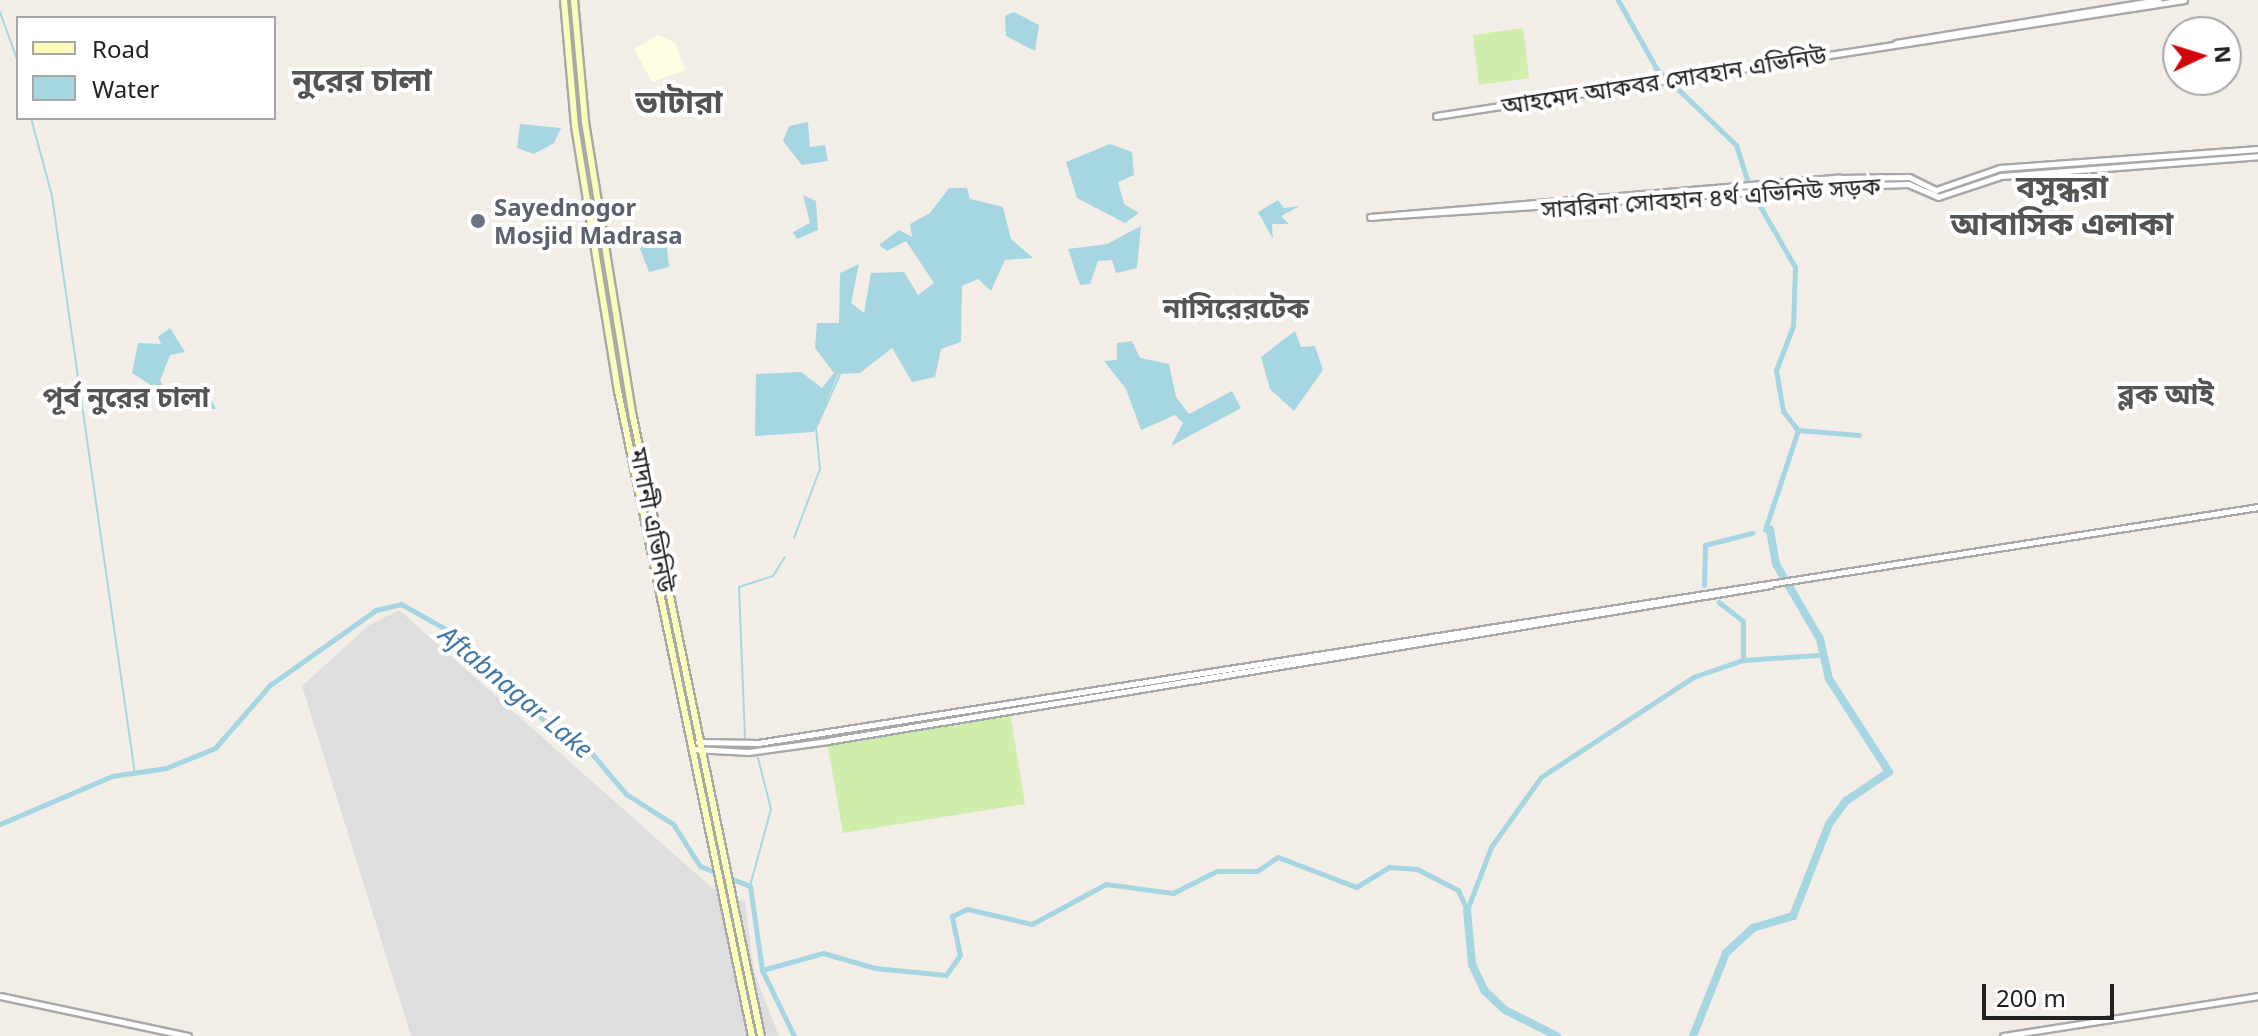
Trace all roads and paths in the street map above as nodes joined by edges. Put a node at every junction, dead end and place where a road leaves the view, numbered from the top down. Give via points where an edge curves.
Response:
1 (564, 0) edge
2 (574, 0) edge
3 (2159, 0) edge
4 (2184, 0) edge
5 (1891, 45) junction
6 (1436, 116) dead end
7 (2258, 149) edge
8 (2258, 156) edge
9 (584, 184) junction
10 (596, 184) junction
11 (1759, 188) junction
12 (1370, 217) dead end
13 (630, 399) junction
14 (620, 401) junction
15 (2258, 507) edge
16 (1776, 584) junction
17 (671, 629) junction
18 (822, 732) junction
19 (827, 741) junction
20 (696, 746) junction
21 (712, 828) junction
22 (726, 873) junction
23 (718, 875) junction
24 (0, 996) edge
25 (2258, 996) edge
26 (188, 1036) edge
27 (752, 1036) edge
28 (761, 1036) edge
29 (2003, 1036) edge

1 - 9 main road, মাদানী এভিনিউ
2 - 10 main road, মাদানী এভিনিউ
3 - 5 street, আহমেদ আকবর সোবহান এভিনিউ
4 - 5 street, আহমেদ আকবর সোবহান এভিনিউ
5 - 6 street, আহমেদ আকবর সোবহান এভিনিউ
7 - 11 street, সাবরিনা সোবহান ৪র্থ এভিনিউ সড়ক via 2000,168 1936,190 1909,177
8 - 11 street, সাবরিনা সোবহান ৪র্থ এভিনিউ সড়ক via 2001,176 1938,197 1908,184
9 - 10 main road
9 - 14 main road, মাদানী এভিনিউ
10 - 13 main road, মাদানী এভিনিউ
11 - 12 street, সাবরিনা সোবহান ৪র্থ এভিনিউ সড়ক
13 - 14 main road
13 - 17 main road, মাদানী এভিনিউ
14 - 17 main road, মাদানী এভিনিউ
15 - 16 street
16 - 18 street
16 - 19 street
17 - 20 main road, মাদানী এভিনিউ
18 - 19 street
18 - 20 street
19 - 20 street
20 - 21 main road, মাদানী এভিনিউ
21 - 22 main road, মাদানী এভিনিউ
21 - 23 main road
22 - 23 main road
22 - 28 main road, মাদানী এভিনিউ
23 - 27 main road
24 - 26 street
25 - 29 street

